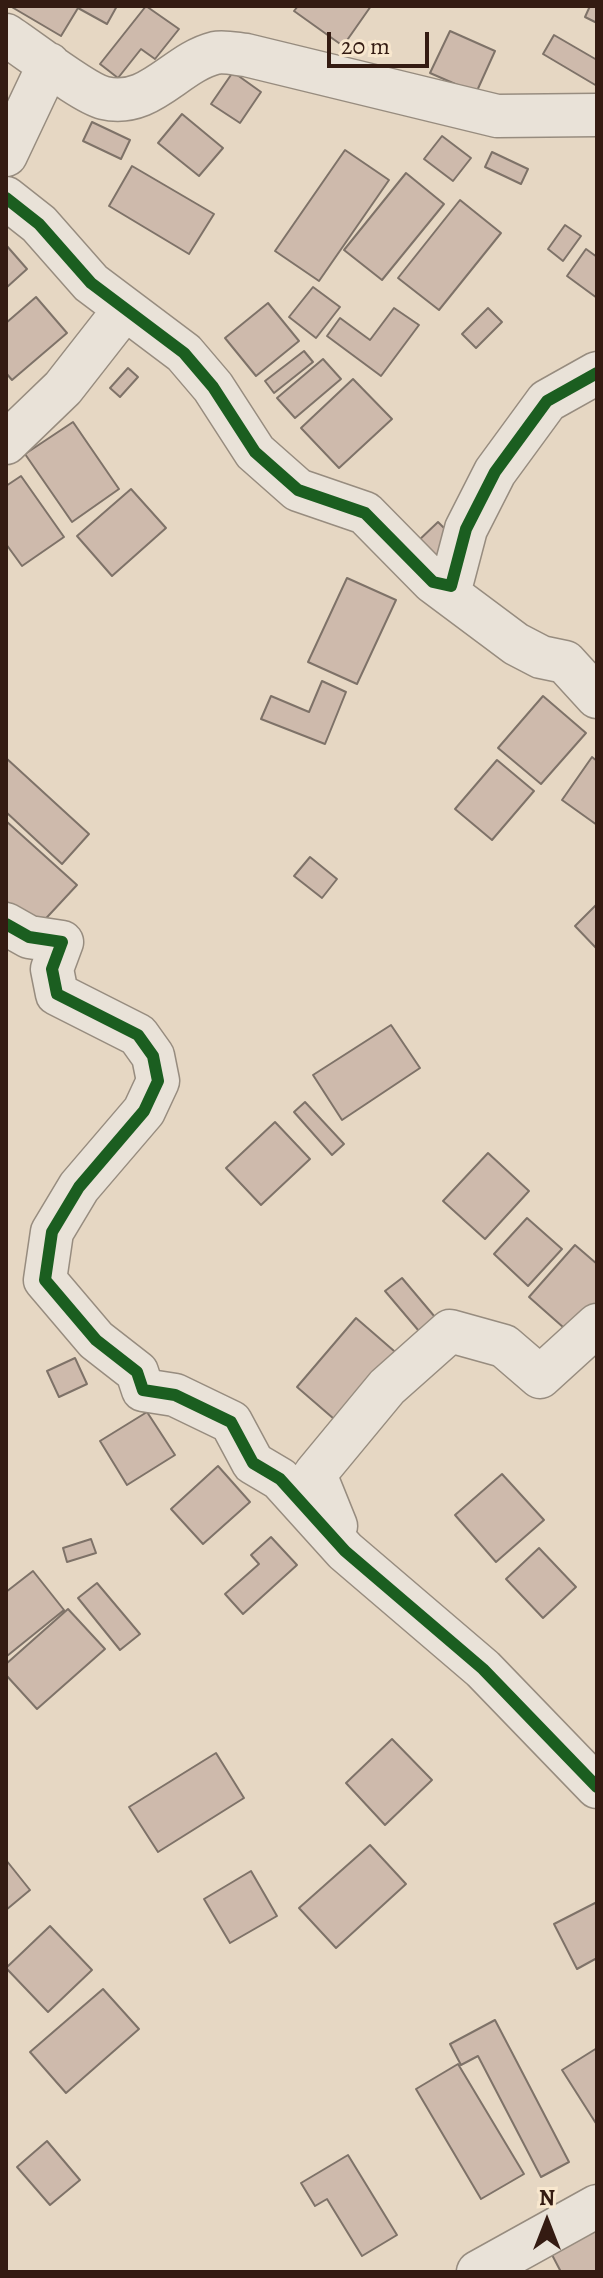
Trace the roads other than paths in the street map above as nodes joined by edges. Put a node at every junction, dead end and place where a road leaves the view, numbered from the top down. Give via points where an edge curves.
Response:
1 (6, 35) edge
2 (49, 64) junction
3 (597, 115) edge
4 (6, 155) edge
5 (6, 198) edge
6 (124, 310) junction
7 (597, 373) edge
8 (6, 443) edge
9 (433, 582) junction
10 (597, 697) edge
11 (6, 924) edge
12 (597, 1325) edge
13 (345, 1551) junction
14 (597, 1787) edge
15 (597, 2206) edge
16 (478, 2272) edge

1 - 2 street
2 - 3 street via 101,98 120,100 147,94 217,53 246,55 497,116
2 - 4 street
5 - 6 street
6 - 8 street via 63,388
6 - 9 street via 184,353 255,452 298,490 365,513
7 - 9 street via 547,401 495,472 466,529 451,586
9 - 10 street via 516,644 565,662
11 - 13 street via 29,937 62,942 52,969 57,994 138,1035 153,1056 158,1081 144,1111 79,1187 52,1232 45,1280 96,1340 137,1372 143,1390 175,1395 231,1422 253,1463 280,1479
12 - 13 street via 540,1377 504,1346 450,1331 387,1387 315,1474
13 - 14 street via 483,1669
15 - 16 street

